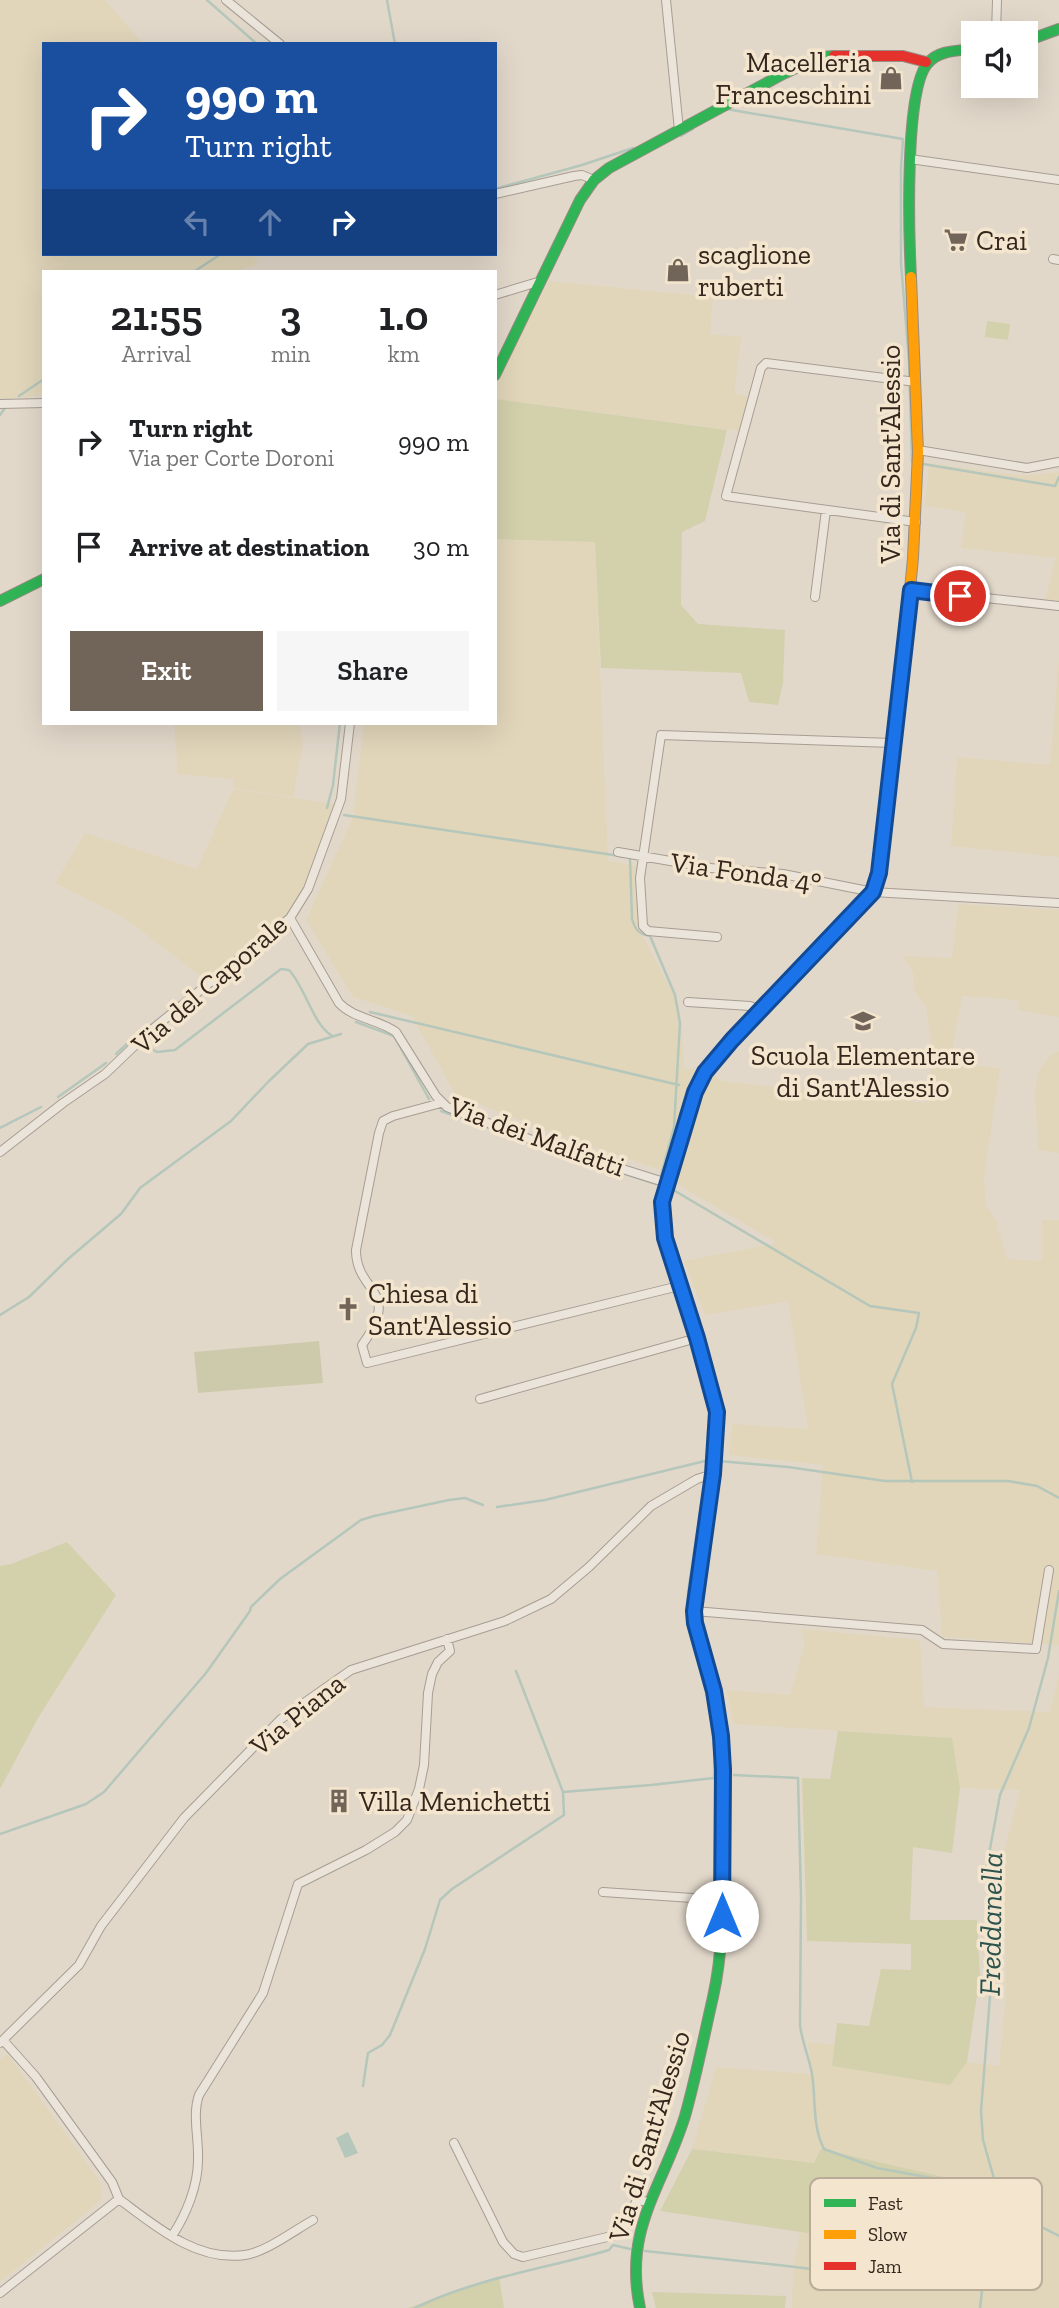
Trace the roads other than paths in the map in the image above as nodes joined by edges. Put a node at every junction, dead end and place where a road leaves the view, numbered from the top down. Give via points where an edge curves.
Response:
1 (226, 0) edge
2 (666, 0) edge
3 (998, 0) edge
4 (997, 21) edge
5 (1059, 29) edge
6 (1038, 38) edge
7 (278, 42) edge
8 (961, 50) edge
9 (926, 62) junction
10 (680, 130) junction
11 (910, 159) junction
12 (594, 180) junction
13 (1059, 180) edge
14 (497, 194) edge
15 (541, 281) junction
16 (497, 294) edge
17 (497, 371) edge
18 (912, 381) junction
19 (42, 403) edge
20 (0, 404) edge
21 (918, 450) junction
22 (1059, 462) edge
23 (826, 510) junction
24 (916, 522) junction
25 (42, 580) edge
26 (911, 590) junction
27 (814, 597) dead end
28 (0, 601) edge
29 (1059, 606) edge
30 (351, 725) edge
31 (892, 743) junction
32 (618, 852) dead end
33 (645, 857) junction
34 (873, 892) junction
35 (1059, 903) edge
36 (290, 918) junction
37 (717, 937) dead end
38 (688, 1002) dead end
39 (760, 1010) junction
40 (441, 1103) junction
41 (0, 1152) edge
42 (663, 1183) junction
43 (680, 1286) junction
44 (697, 1338) junction
45 (480, 1399) dead end
46 (713, 1474) junction
47 (1049, 1570) dead end
48 (694, 1611) junction
49 (447, 1639) junction
50 (603, 1892) dead end
51 (722, 1900) junction
52 (1, 2042) edge
53 (454, 2143) dead end
54 (119, 2199) junction
55 (649, 2202) junction
56 (313, 2220) dead end
57 (172, 2236) junction
58 (0, 2293) edge
59 (640, 2308) edge

1 - 7 street
2 - 10 street
3 - 4 street
5 - 6 street
8 - 9 street via 942,52
9 - 10 street via 903,56 820,57
9 - 11 street, Via di Sant'Alessio via 920,72
10 - 12 street
11 - 13 street
11 - 18 street, Via di Sant'Alessio
12 - 14 street via 574,176
12 - 15 street
15 - 16 street
15 - 17 street
18 - 21 street, Via di Sant'Alessio
18 - 23 street via 779,363 761,368 726,496
19 - 20 street
21 - 22 street via 1027,468
21 - 24 street, Via di Sant'Alessio
23 - 24 street
23 - 27 street
24 - 26 street, Via di Sant'Alessio
25 - 28 street
26 - 29 street
26 - 31 street, Via di Sant'Alessio
30 - 36 street, Via del Caporale via 341,799 308,889
31 - 33 street via 661,735
31 - 34 street, Via di Sant'Alessio via 879,873
32 - 33 street, Via Fonda 4°
33 - 34 street, Via Fonda 4° via 783,874
33 - 37 street via 640,878 643,926 652,931
34 - 35 street, Via Fonda 4°
34 - 39 street, Via di Sant'Alessio
36 - 40 street, Via dei Malfatti via 339,1003 346,1011 396,1032
36 - 41 street, Via del Caporale via 150,1031 105,1074
38 - 39 street
39 - 42 street, Via di Sant'Alessio via 701,1079
40 - 42 street, Via dei Malfatti via 537,1142
40 - 43 street via 393,1116 383,1121 379,1133 356,1250 359,1268 376,1292 379,1315 362,1345 367,1363
42 - 43 street, Via di Sant'Alessio via 665,1238
43 - 44 street, Via di Sant'Alessio
44 - 45 street
44 - 46 street, Via di Sant'Alessio via 717,1412
46 - 48 street, Via di Sant'Alessio
46 - 49 street, Via Piana via 652,1506 551,1599 505,1621
47 - 48 street via 1035,1649 943,1644 922,1630
48 - 51 street, Via di Sant'Alessio via 721,1736
49 - 52 street, Via Piana via 351,1670 281,1719 184,1818 101,1926 79,1965
49 - 57 street via 450,1651 432,1674 424,1765 407,1820 366,1850 298,1884 263,1993 195,2105 198,2161 194,2186 182,2222
50 - 51 street
51 - 55 street, Via di Sant'Alessio via 714,1993 688,2104 673,2152
52 - 54 street via 36,2077 112,2182
53 - 55 street via 503,2242 523,2257 620,2234 636,2200
54 - 57 street
54 - 58 street
55 - 59 street, Via di Sant'Alessio via 635,2259
56 - 57 street via 245,2255 196,2250

